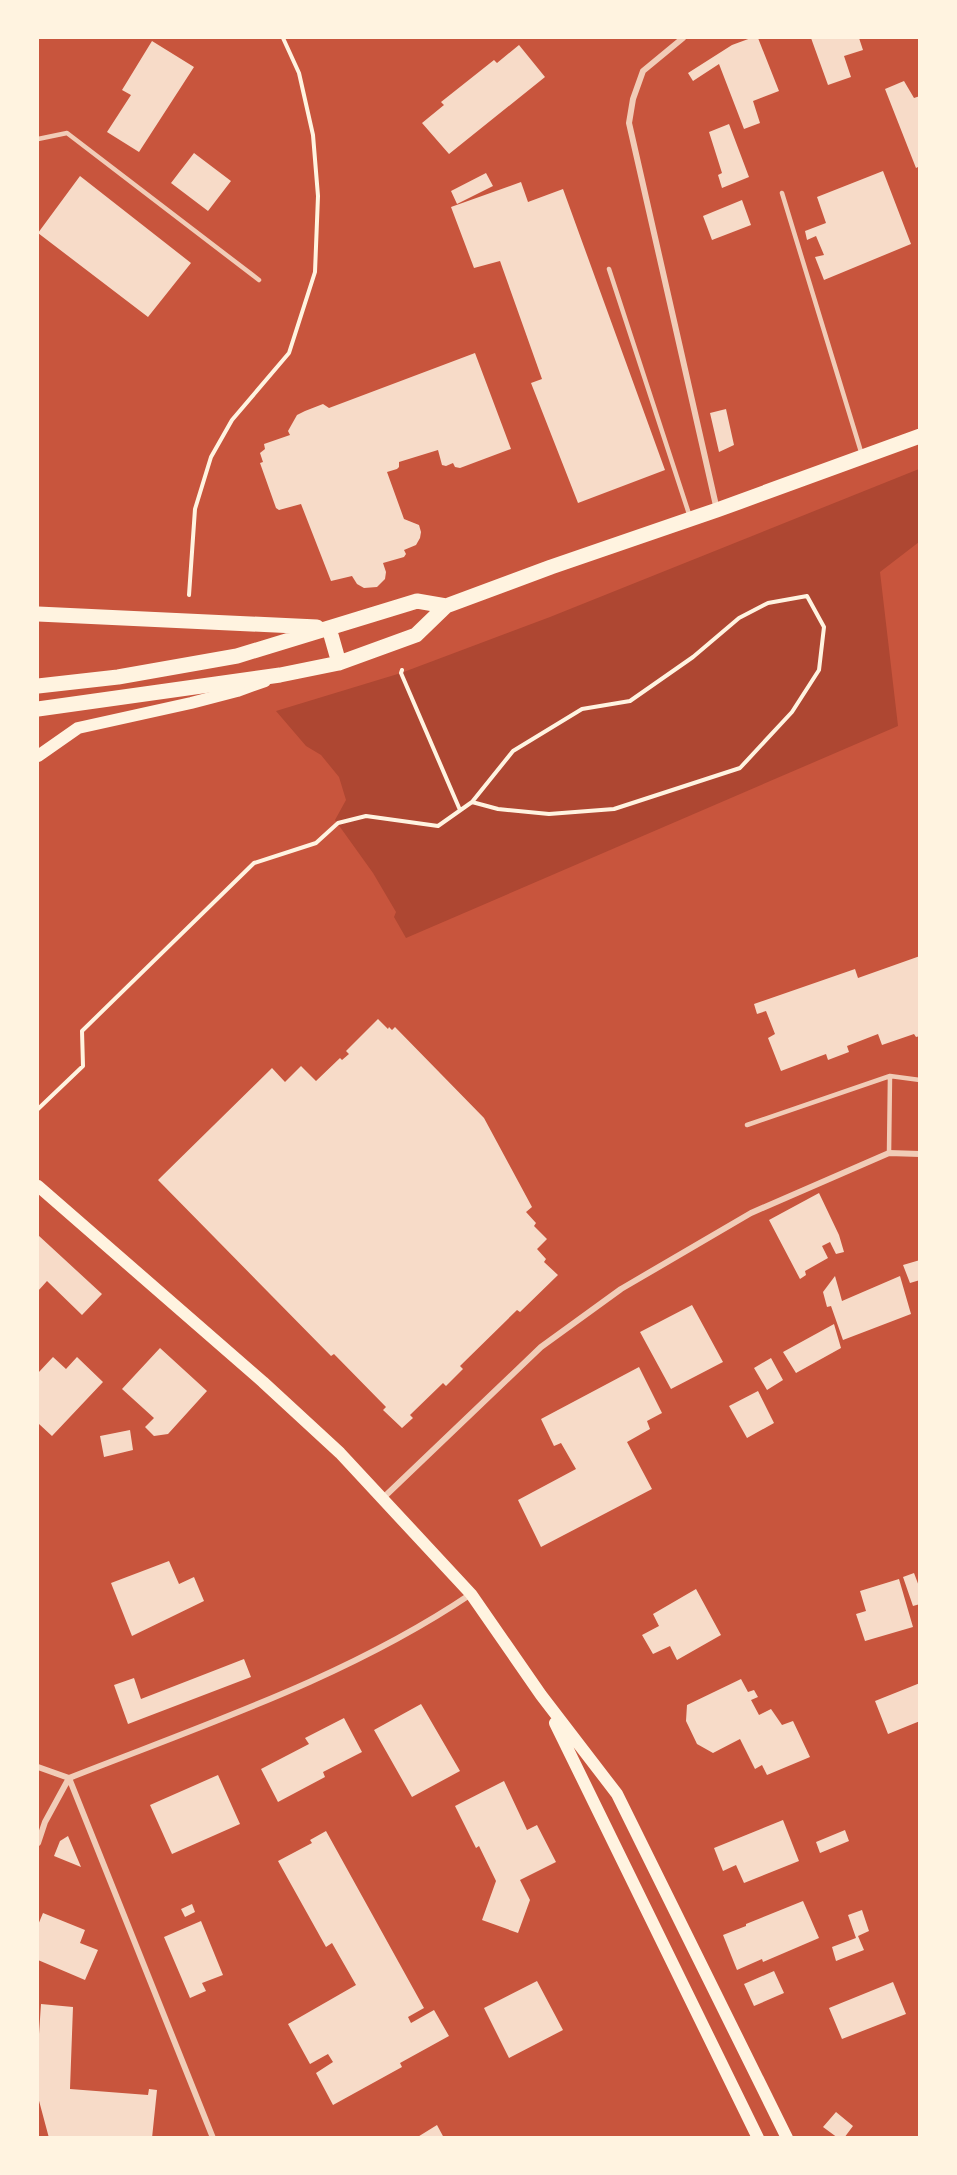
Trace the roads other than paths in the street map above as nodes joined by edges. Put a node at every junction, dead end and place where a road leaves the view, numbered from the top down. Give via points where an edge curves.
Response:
1 (683, 38) edge
2 (38, 140) edge
3 (782, 193) dead end
4 (609, 268) dead end
5 (260, 280) dead end
6 (920, 436) edge
7 (862, 457) junction
8 (717, 510) junction
9 (691, 519) junction
10 (446, 606) junction
11 (38, 614) edge
12 (329, 628) junction
13 (339, 663) junction
14 (280, 675) junction
15 (38, 686) edge
16 (38, 709) edge
17 (38, 756) edge
18 (890, 1076) junction
19 (920, 1080) edge
20 (747, 1125) dead end
21 (889, 1153) junction
22 (920, 1154) edge
23 (38, 1186) edge
24 (382, 1499) junction
25 (471, 1594) junction
26 (541, 1695) junction
27 (38, 1767) edge
28 (69, 1778) junction
29 (38, 1843) edge
30 (213, 2138) edge
31 (758, 2138) edge
32 (787, 2138) edge

1 - 8 street via 643,71 629,123
2 - 5 lane via 67,133
3 - 7 lane
4 - 9 lane
6 - 7 main road
7 - 8 main road
8 - 9 main road
9 - 10 main road
10 - 12 main road via 417,601
10 - 13 main road via 416,635
11 - 12 main road
12 - 13 main road
12 - 15 main road via 237,656 118,677
13 - 14 main road
14 - 16 main road
14 - 17 main road via 237,692 78,728
18 - 19 lane
18 - 20 lane
18 - 21 lane
21 - 22 street
21 - 24 street via 751,1213 621,1289 541,1347
23 - 24 main road via 263,1382
24 - 25 main road
25 - 26 main road
25 - 28 street via 427,1624 298,1689
26 - 31 main road
26 - 32 main road via 617,1794
27 - 28 street
28 - 29 street
28 - 30 street

